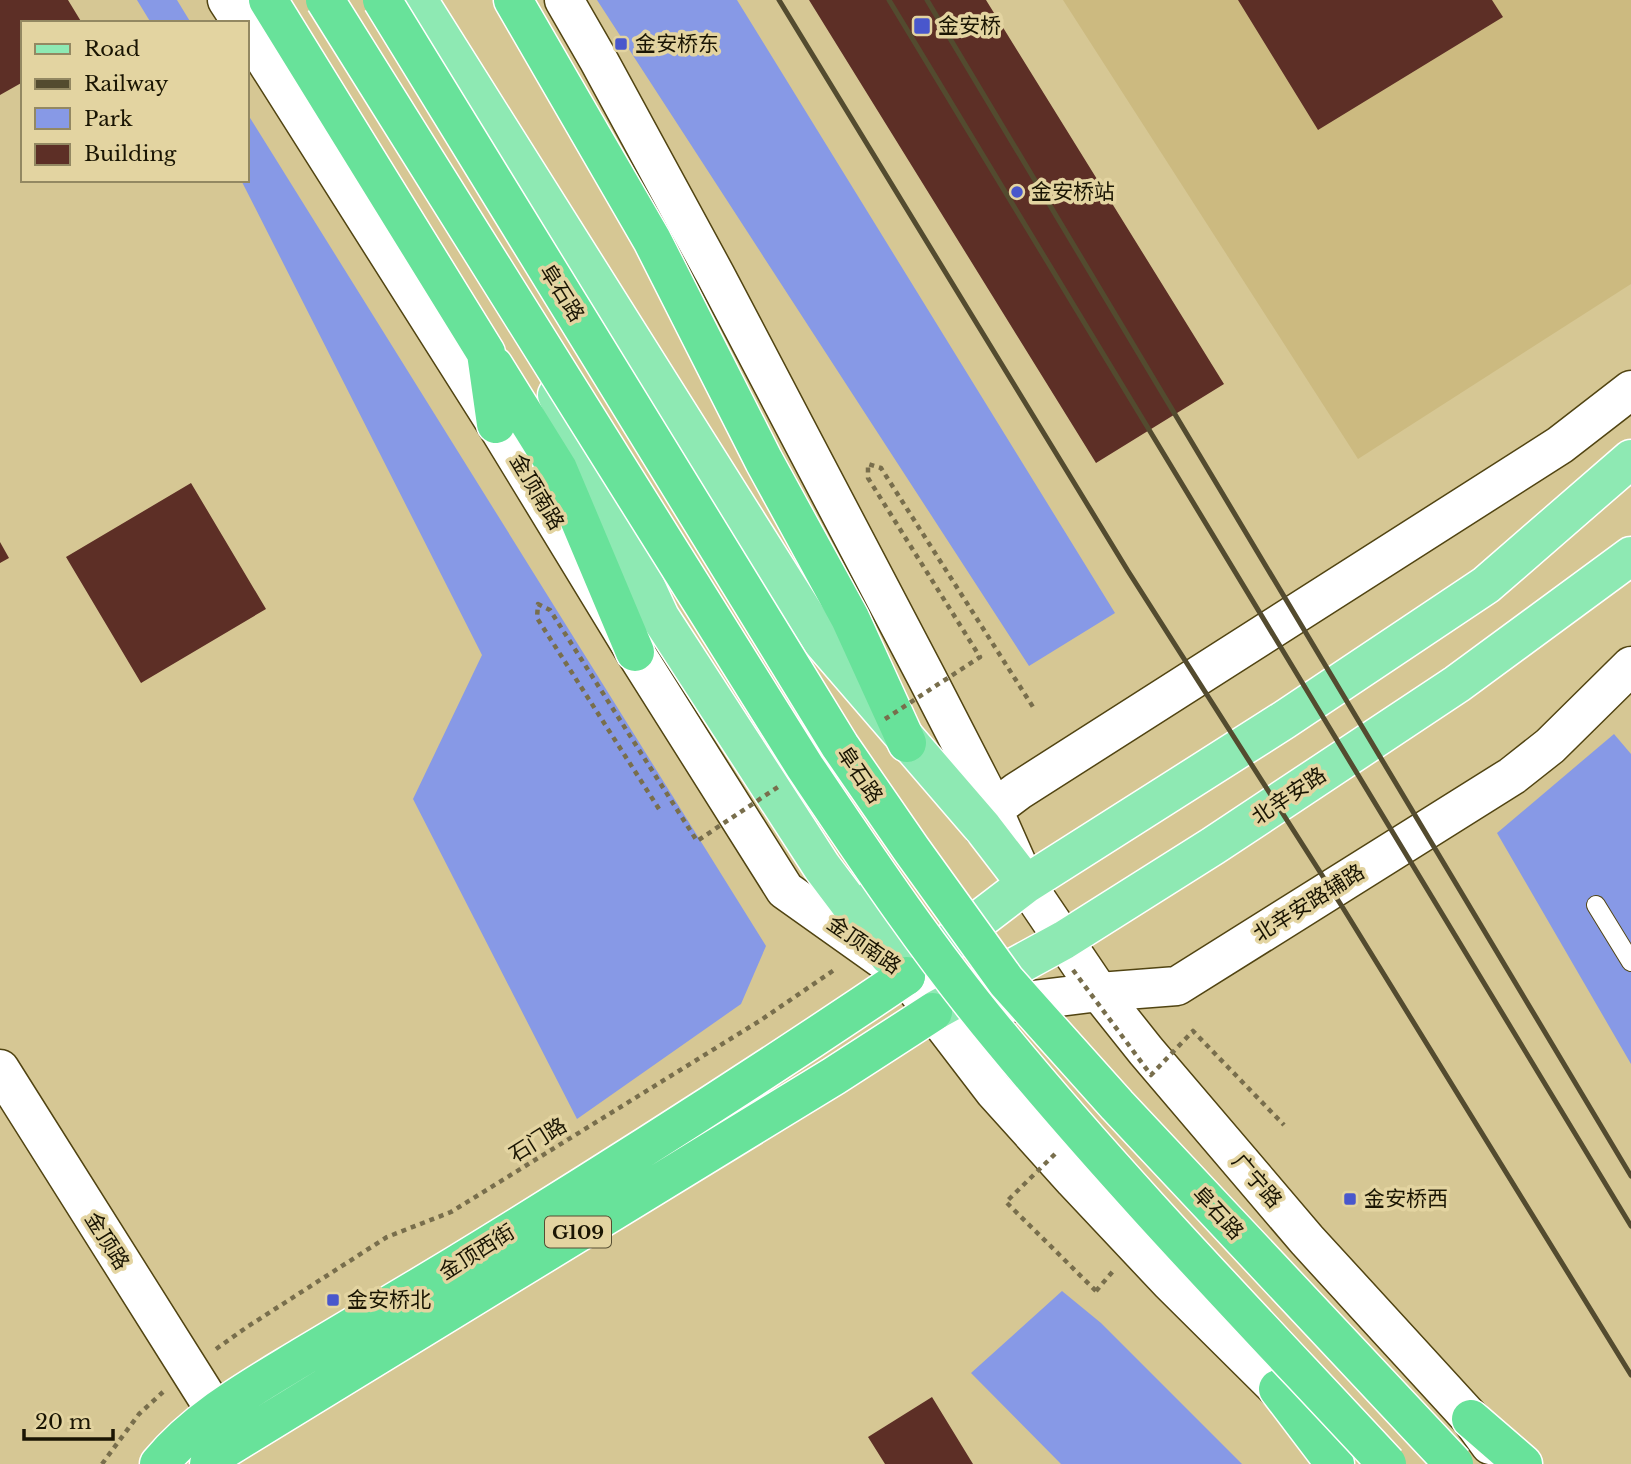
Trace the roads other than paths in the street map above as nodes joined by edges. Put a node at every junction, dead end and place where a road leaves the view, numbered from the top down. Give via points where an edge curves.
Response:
1 (227, 0) edge
2 (268, 0) edge
3 (313, 0) edge
4 (325, 0) edge
5 (382, 0) edge
6 (418, 0) edge
7 (513, 0) edge
8 (564, 0) edge
9 (241, 21) edge
10 (248, 33) edge
11 (486, 353) junction
12 (548, 376) junction
13 (1631, 390) edge
14 (496, 424) junction
15 (1631, 459) edge
16 (558, 469) junction
17 (1631, 556) edge
18 (660, 617) junction
19 (635, 652) junction
20 (1631, 666) edge
21 (896, 731) junction
22 (988, 819) junction
23 (1026, 884) junction
24 (1596, 905) dead end
25 (1631, 962) edge
26 (1079, 967) junction
27 (906, 976) junction
28 (933, 1012) junction
29 (0, 1069) edge
30 (1278, 1389) junction
31 (216, 1412) junction
32 (1471, 1419) junction
33 (221, 1460) edge
34 (159, 1464) edge
35 (1335, 1464) edge
36 (1353, 1464) edge
37 (1387, 1464) edge
38 (1454, 1464) edge
39 (1504, 1464) edge
40 (1522, 1464) edge

1 - 9 street
2 - 11 highway
3 - 12 main road, 金顶南路
4 - 37 highway, 阜石路, bridge via 797,755 875,872 999,1036 1081,1132
5 - 38 highway, 阜石路, bridge via 840,746 1006,981 1116,1105
6 - 21 main road via 821,640
7 - 21 highway via 652,240 850,618
8 - 22 street via 716,276
10 - 14 street, 金顶南路
11 - 14 highway
11 - 16 highway
12 - 18 main road
12 - 27 main road, 金顶南路 via 838,840 898,927
13 - 22 street via 1560,445 1038,779
14 - 19 street, 金顶南路
15 - 23 main road via 1486,585
16 - 18 main road
16 - 19 highway
17 - 26 main road, 北辛安路 via 1457,684 1213,846
18 - 27 main road via 822,867
19 - 27 street, 金顶南路 via 785,890
20 - 26 street, 北辛安路辅路 via 1550,746 1512,776 1177,986
21 - 22 main road
22 - 23 main road
23 - 26 street, 广宁路
23 - 27 main road
24 - 25 lane
26 - 28 main road, 北辛安路
26 - 28 street, 北辛安路辅路
26 - 32 street, 广宁路 via 1307,1240
27 - 28 street
27 - 31 highway, 金顶西街 / G109 via 768,1069
28 - 30 street via 994,1091 1074,1180
28 - 33 highway, 金顶西街 / G109
29 - 31 street, 金顶路
30 - 35 highway
30 - 36 street
31 - 34 highway, 金顶西街 / G109 via 191,1430
32 - 39 street, 广宁路
32 - 40 highway

